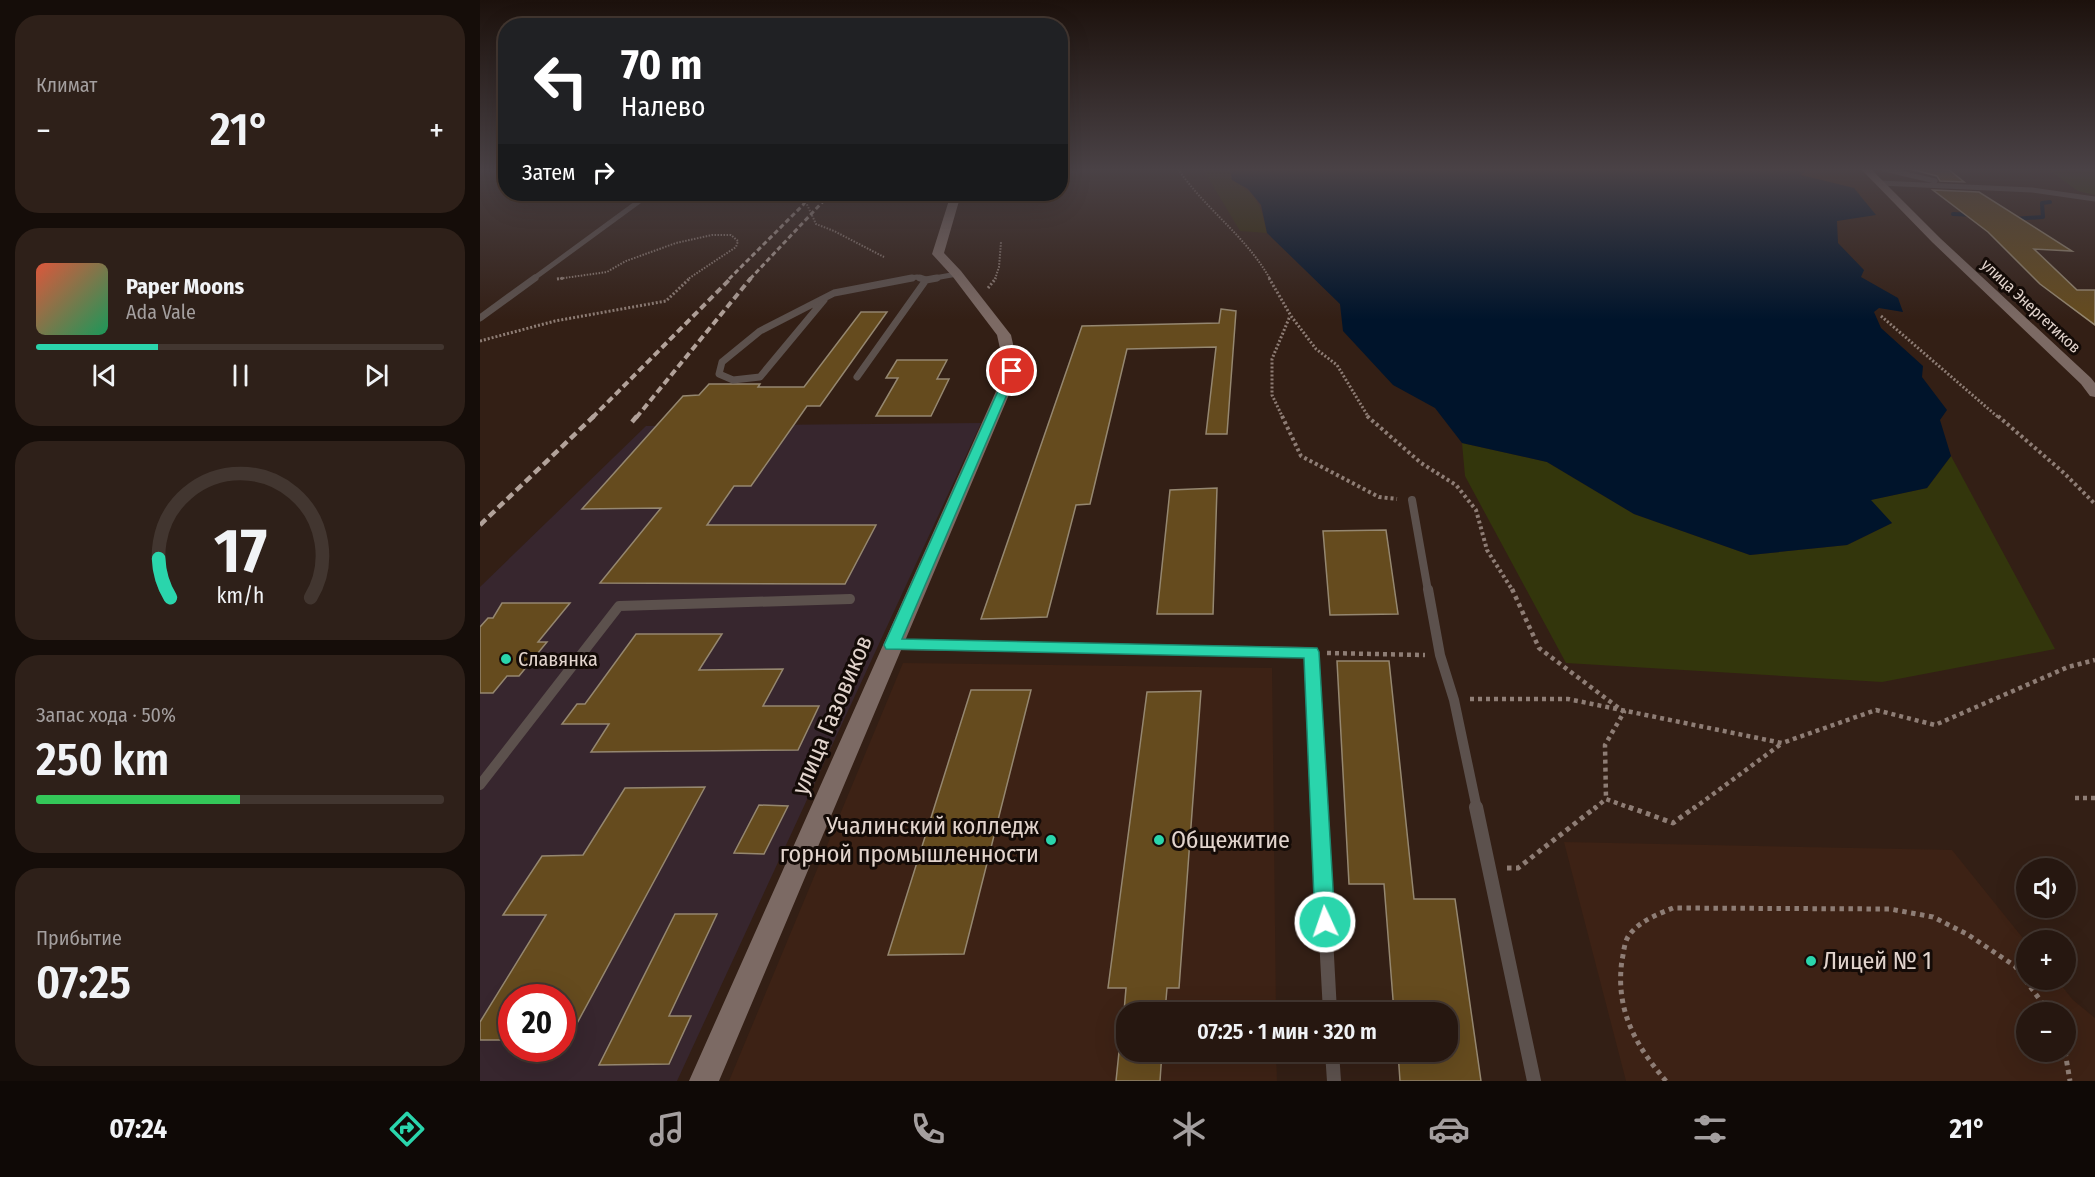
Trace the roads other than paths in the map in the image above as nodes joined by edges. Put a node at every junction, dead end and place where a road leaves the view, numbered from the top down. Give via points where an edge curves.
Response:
1 (615, 219) edge
2 (948, 219) edge
3 (1918, 219) edge
4 (957, 274) junction
5 (926, 280) junction
6 (824, 300) junction
7 (480, 318) edge
8 (857, 377) dead end
9 (2095, 393) edge
10 (1412, 501) road end
11 (850, 599) dead end
12 (892, 645) junction
13 (480, 785) edge
14 (1329, 1002) edge
15 (1333, 1062) edge
16 (704, 1081) edge
17 (1334, 1081) edge
18 (1534, 1081) edge

1 - 7 lane
2 - 4 street via 938,254
3 - 9 street, улица Энергетиков
4 - 5 lane
4 - 12 street, улица Газовиков via 1004,335 1012,371
5 - 6 lane via 917,277 834,293
5 - 8 lane
6 - 6 lane via 760,377 733,380 719,374 722,362 760,331
10 - 18 lane via 1440,655 1454,700
11 - 13 lane via 619,606
12 - 14 lane via 1311,652
12 - 16 street, улица Газовиков
15 - 17 lane

